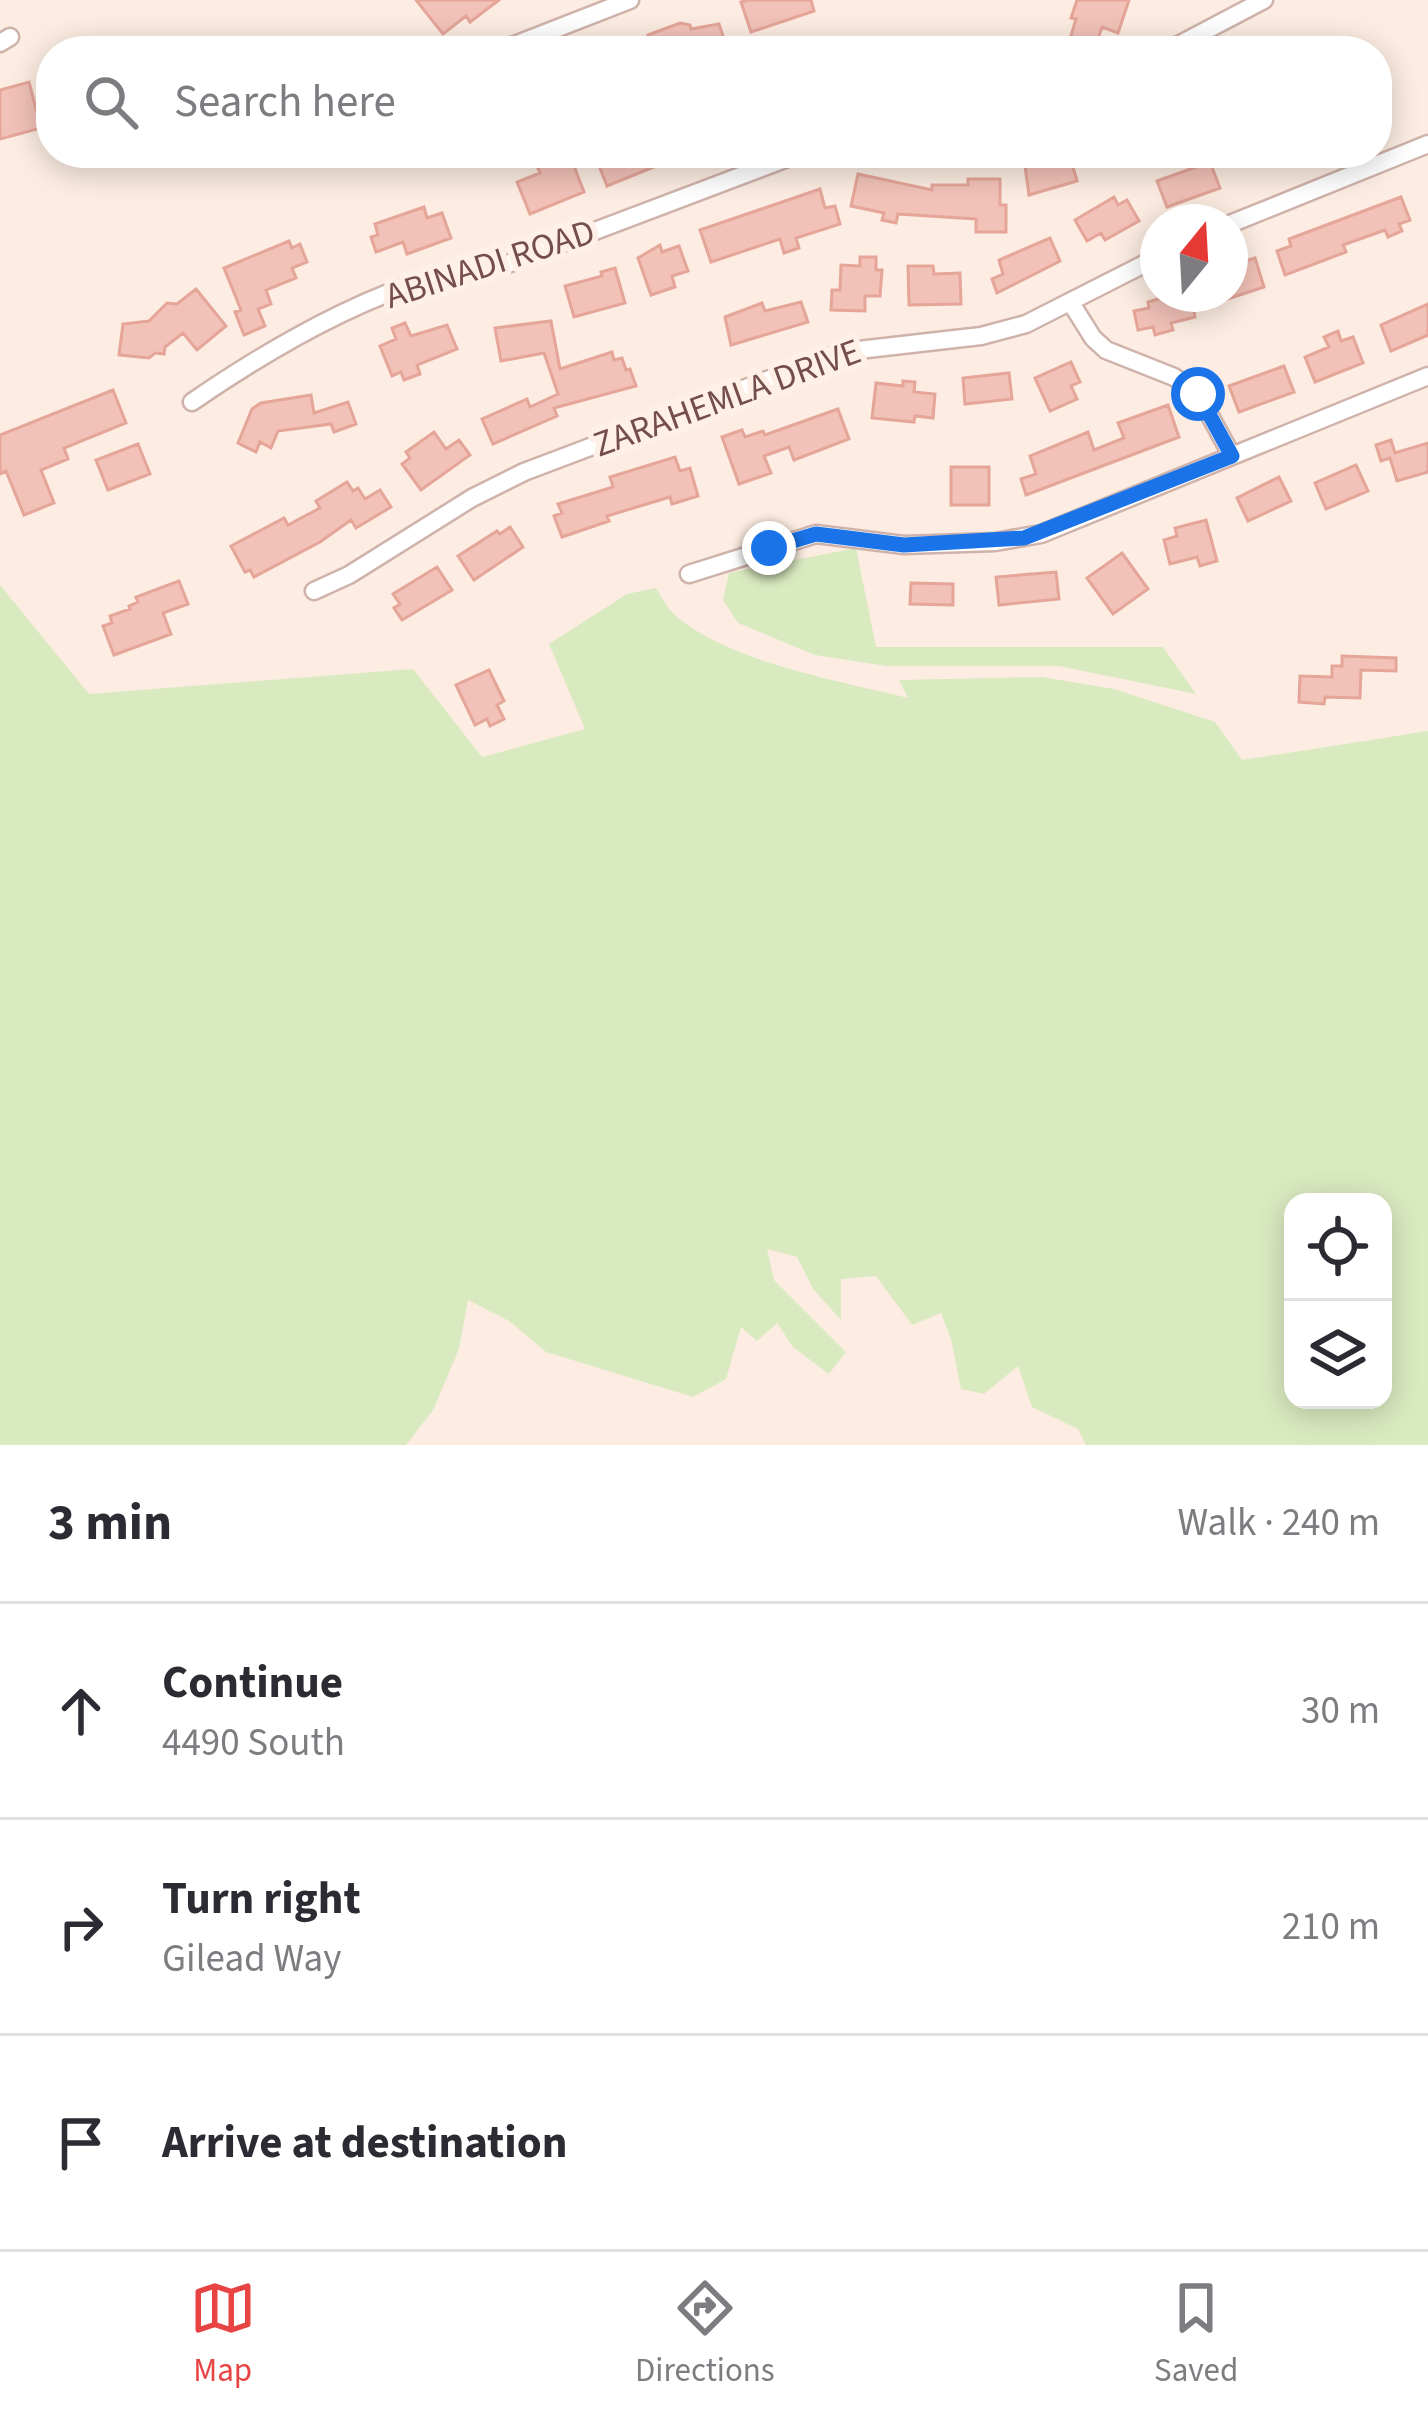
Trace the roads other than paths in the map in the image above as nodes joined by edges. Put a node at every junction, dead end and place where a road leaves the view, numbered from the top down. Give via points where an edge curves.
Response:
1 (630, 0) edge
2 (1264, 0) edge
3 (538, 36) edge
4 (1196, 36) edge
5 (1428, 144) edge
6 (1392, 159) edge
7 (762, 168) edge
8 (1369, 168) edge
9 (1248, 217) edge
10 (1140, 267) edge
11 (1071, 303) junction
12 (1428, 376) edge
13 (192, 401) dead end
14 (1232, 456) junction
15 (689, 574) dead end
16 (314, 591) dead end

1 - 3 street
2 - 4 street
5 - 6 street
7 - 13 street, ABINADI ROAD via 505,266 458,269 385,296 254,359
8 - 9 street
10 - 11 street, ZARAHEMLA DRIVE
11 - 14 street via 1106,350 1198,394
11 - 16 street, ZARAHEMLA DRIVE via 1003,331 858,348 784,372 506,480
12 - 14 street
14 - 15 street via 1024,538 904,545 816,534

